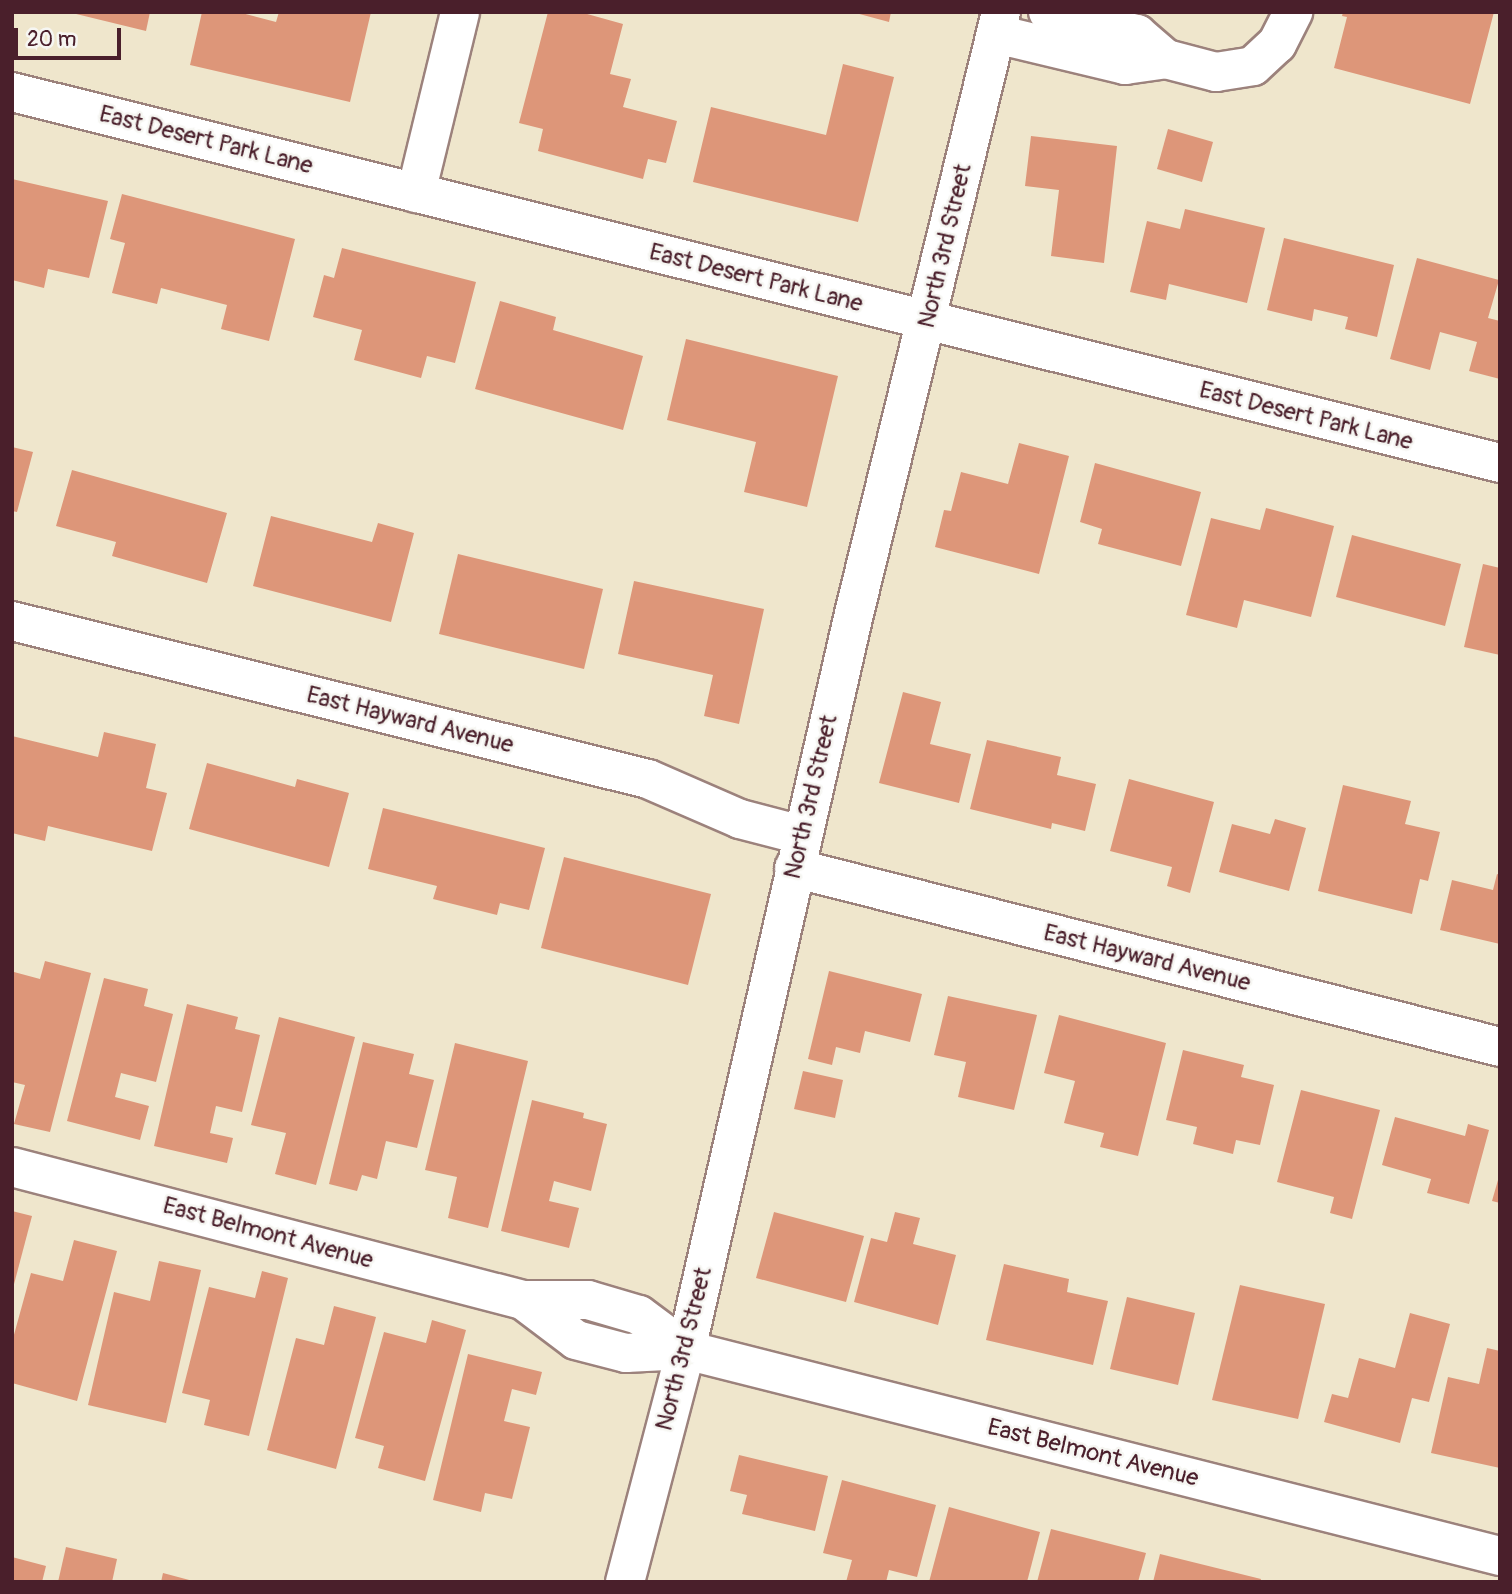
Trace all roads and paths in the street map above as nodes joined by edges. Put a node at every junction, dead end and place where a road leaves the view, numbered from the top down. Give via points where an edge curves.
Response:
1 (460, 12) edge
2 (1048, 12) edge
3 (1293, 12) edge
4 (998, 23) edge
5 (1166, 58) junction
6 (12, 92) edge
7 (416, 193) junction
8 (927, 322) junction
9 (1500, 463) edge
10 (12, 621) edge
11 (798, 852) junction
12 (1500, 1047) edge
13 (12, 1167) edge
14 (686, 1350) junction
15 (1500, 1556) edge
16 (625, 1582) edge

1 - 7 street
2 - 5 street via 1137,34
3 - 5 street via 1276,44 1253,66 1216,72
4 - 5 street via 1125,65
4 - 8 street, North 3rd Street
6 - 7 street, East Desert Park Lane
7 - 8 street, East Desert Park Lane
8 - 9 street, East Desert Park Lane
8 - 11 street, North 3rd Street
10 - 11 street, East Hayward Avenue via 648,779 740,819
11 - 12 street, East Hayward Avenue
11 - 14 street, North 3rd Street
13 - 14 street, East Belmont Avenue via 523,1300 576,1340 626,1353
14 - 15 street, East Belmont Avenue
14 - 16 street, North 3rd Street

